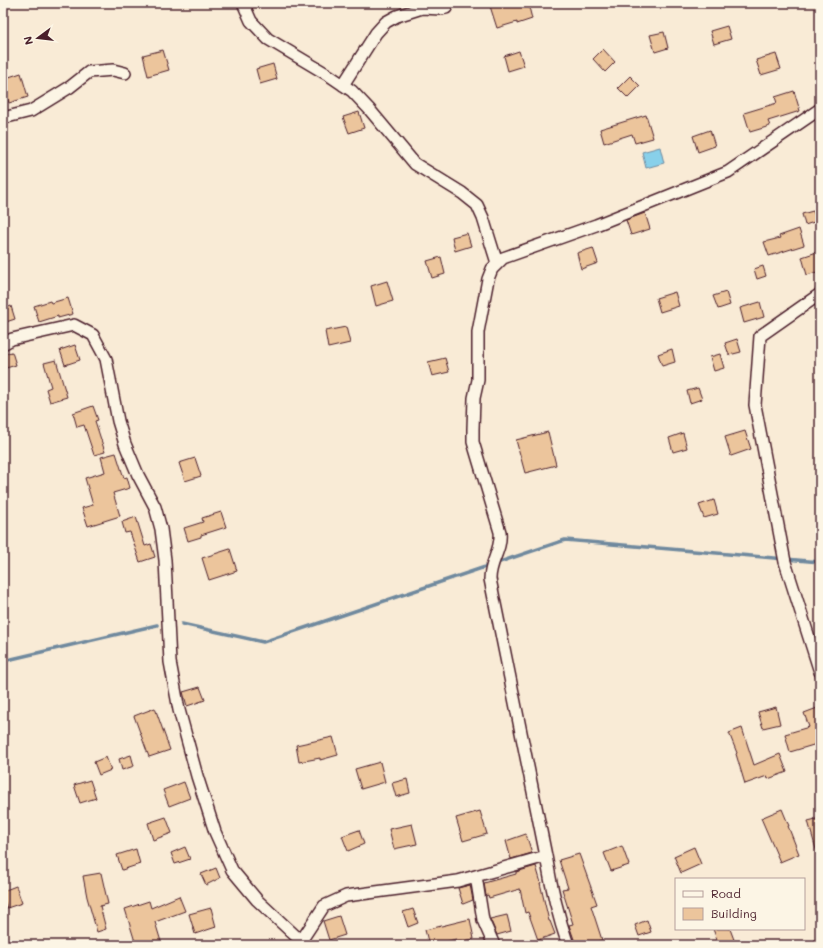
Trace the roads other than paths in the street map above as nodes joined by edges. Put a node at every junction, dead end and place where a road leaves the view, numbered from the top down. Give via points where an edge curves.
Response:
1 (243, 3) edge
2 (446, 8) dead end
3 (124, 73) dead end
4 (343, 85) junction
5 (820, 109) edge
6 (3, 118) edge
7 (497, 263) junction
8 (820, 294) edge
9 (3, 344) edge
10 (820, 672) edge
11 (546, 856) junction
12 (476, 876) junction
13 (301, 943) edge
14 (494, 945) edge
15 (568, 945) edge

1 - 4 street via 251,21 268,39
2 - 4 street via 422,8 386,22 376,33
3 - 6 street via 113,70 89,72 31,111
4 - 7 street via 369,108 415,164 477,205
5 - 7 street via 728,172 596,225 503,258
7 - 11 street via 488,280 478,332 478,380 474,398 473,442 500,532 501,541 490,571 490,579
8 - 10 street via 760,336 755,405 781,548
9 - 13 street via 12,338 74,325 93,335 106,359 125,444 154,507 161,529 170,662 179,710 215,832 232,870 257,900
11 - 12 street
11 - 15 street via 550,884
12 - 13 street via 458,882 346,896 324,906
12 - 14 street via 483,920

